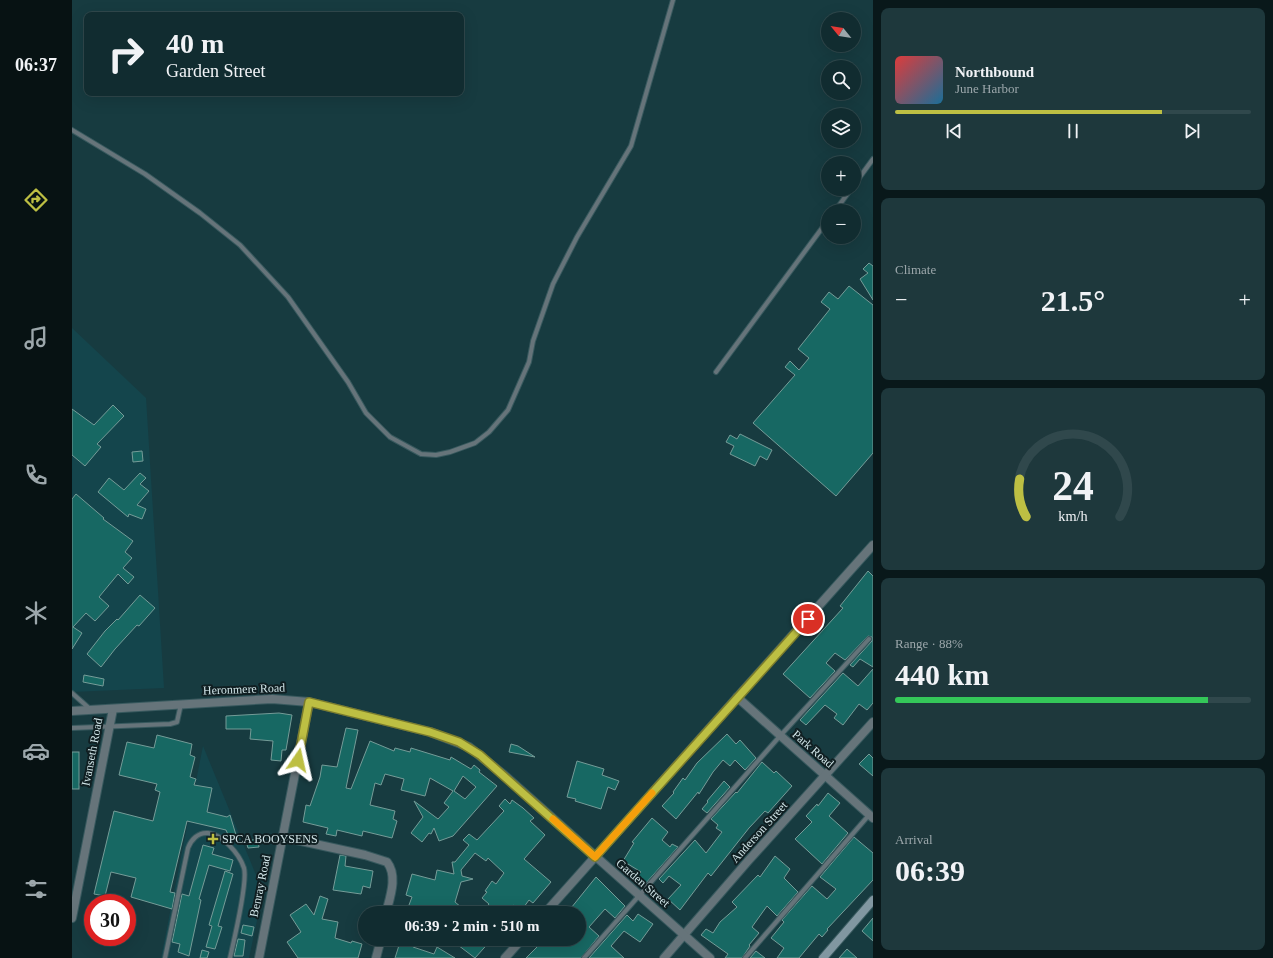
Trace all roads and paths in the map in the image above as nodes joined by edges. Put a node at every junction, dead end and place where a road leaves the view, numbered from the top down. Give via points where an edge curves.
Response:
1 (673, 0) edge
2 (72, 130) edge
3 (873, 159) edge
4 (861, 175) edge
5 (821, 230) edge
6 (716, 372) dead end
7 (873, 546) edge
8 (870, 639) dead end
9 (72, 693) edge
10 (737, 697) junction
11 (309, 702) junction
12 (181, 704) junction
13 (113, 709) junction
14 (72, 710) edge
15 (90, 710) junction
16 (873, 722) edge
17 (110, 727) junction
18 (72, 728) edge
19 (780, 736) junction
20 (826, 776) junction
21 (871, 816) edge
22 (283, 837) junction
23 (595, 857) junction
24 (640, 896) junction
25 (873, 900) edge
26 (387, 906) edge
27 (551, 906) edge
28 (72, 917) edge
29 (684, 936) junction
30 (379, 946) edge
31 (516, 946) edge
32 (166, 958) edge
33 (230, 958) edge
34 (259, 958) edge
35 (376, 958) edge
36 (505, 958) edge
37 (584, 958) edge
38 (664, 958) edge
39 (710, 958) edge
40 (745, 958) edge
41 (823, 958) edge

1 - 2 lane via 631,146 577,237 553,284 533,341 529,362 508,410 489,432 475,443 450,452 436,455 421,454 390,437 366,413 348,382 288,297 240,245 145,174
3 - 4 lane
5 - 6 lane
7 - 10 street
8 - 19 lane
9 - 15 lane
10 - 19 street, Park Road
10 - 23 street
11 - 12 street, Heronmere Road via 272,699
11 - 22 street, Benray Road
11 - 23 street, Garden Street via 430,732 469,747
12 - 13 street, Heronmere Road
12 - 17 lane via 177,722
13 - 15 street, Heronmere Road
13 - 17 street, Ivanseth Road
14 - 15 street, Heronmere Road
16 - 20 street, Anderson Street
17 - 18 lane
17 - 28 street, Ivanseth Road
19 - 20 street, Park Road
19 - 24 lane
20 - 21 street, Park Road
20 - 29 street, Anderson Street
21 - 40 lane
22 - 26 street via 365,854 387,862 393,879
22 - 34 street, Benray Road
23 - 24 street, Garden Street
23 - 27 street
24 - 29 street, Garden Street
24 - 37 lane
25 - 41 main road
29 - 38 street, Anderson Street
29 - 39 street, Garden Street
30 - 35 street
31 - 36 street
32 - 33 lane via 188,848 194,838 206,833 223,839 239,857 244,868 245,882

